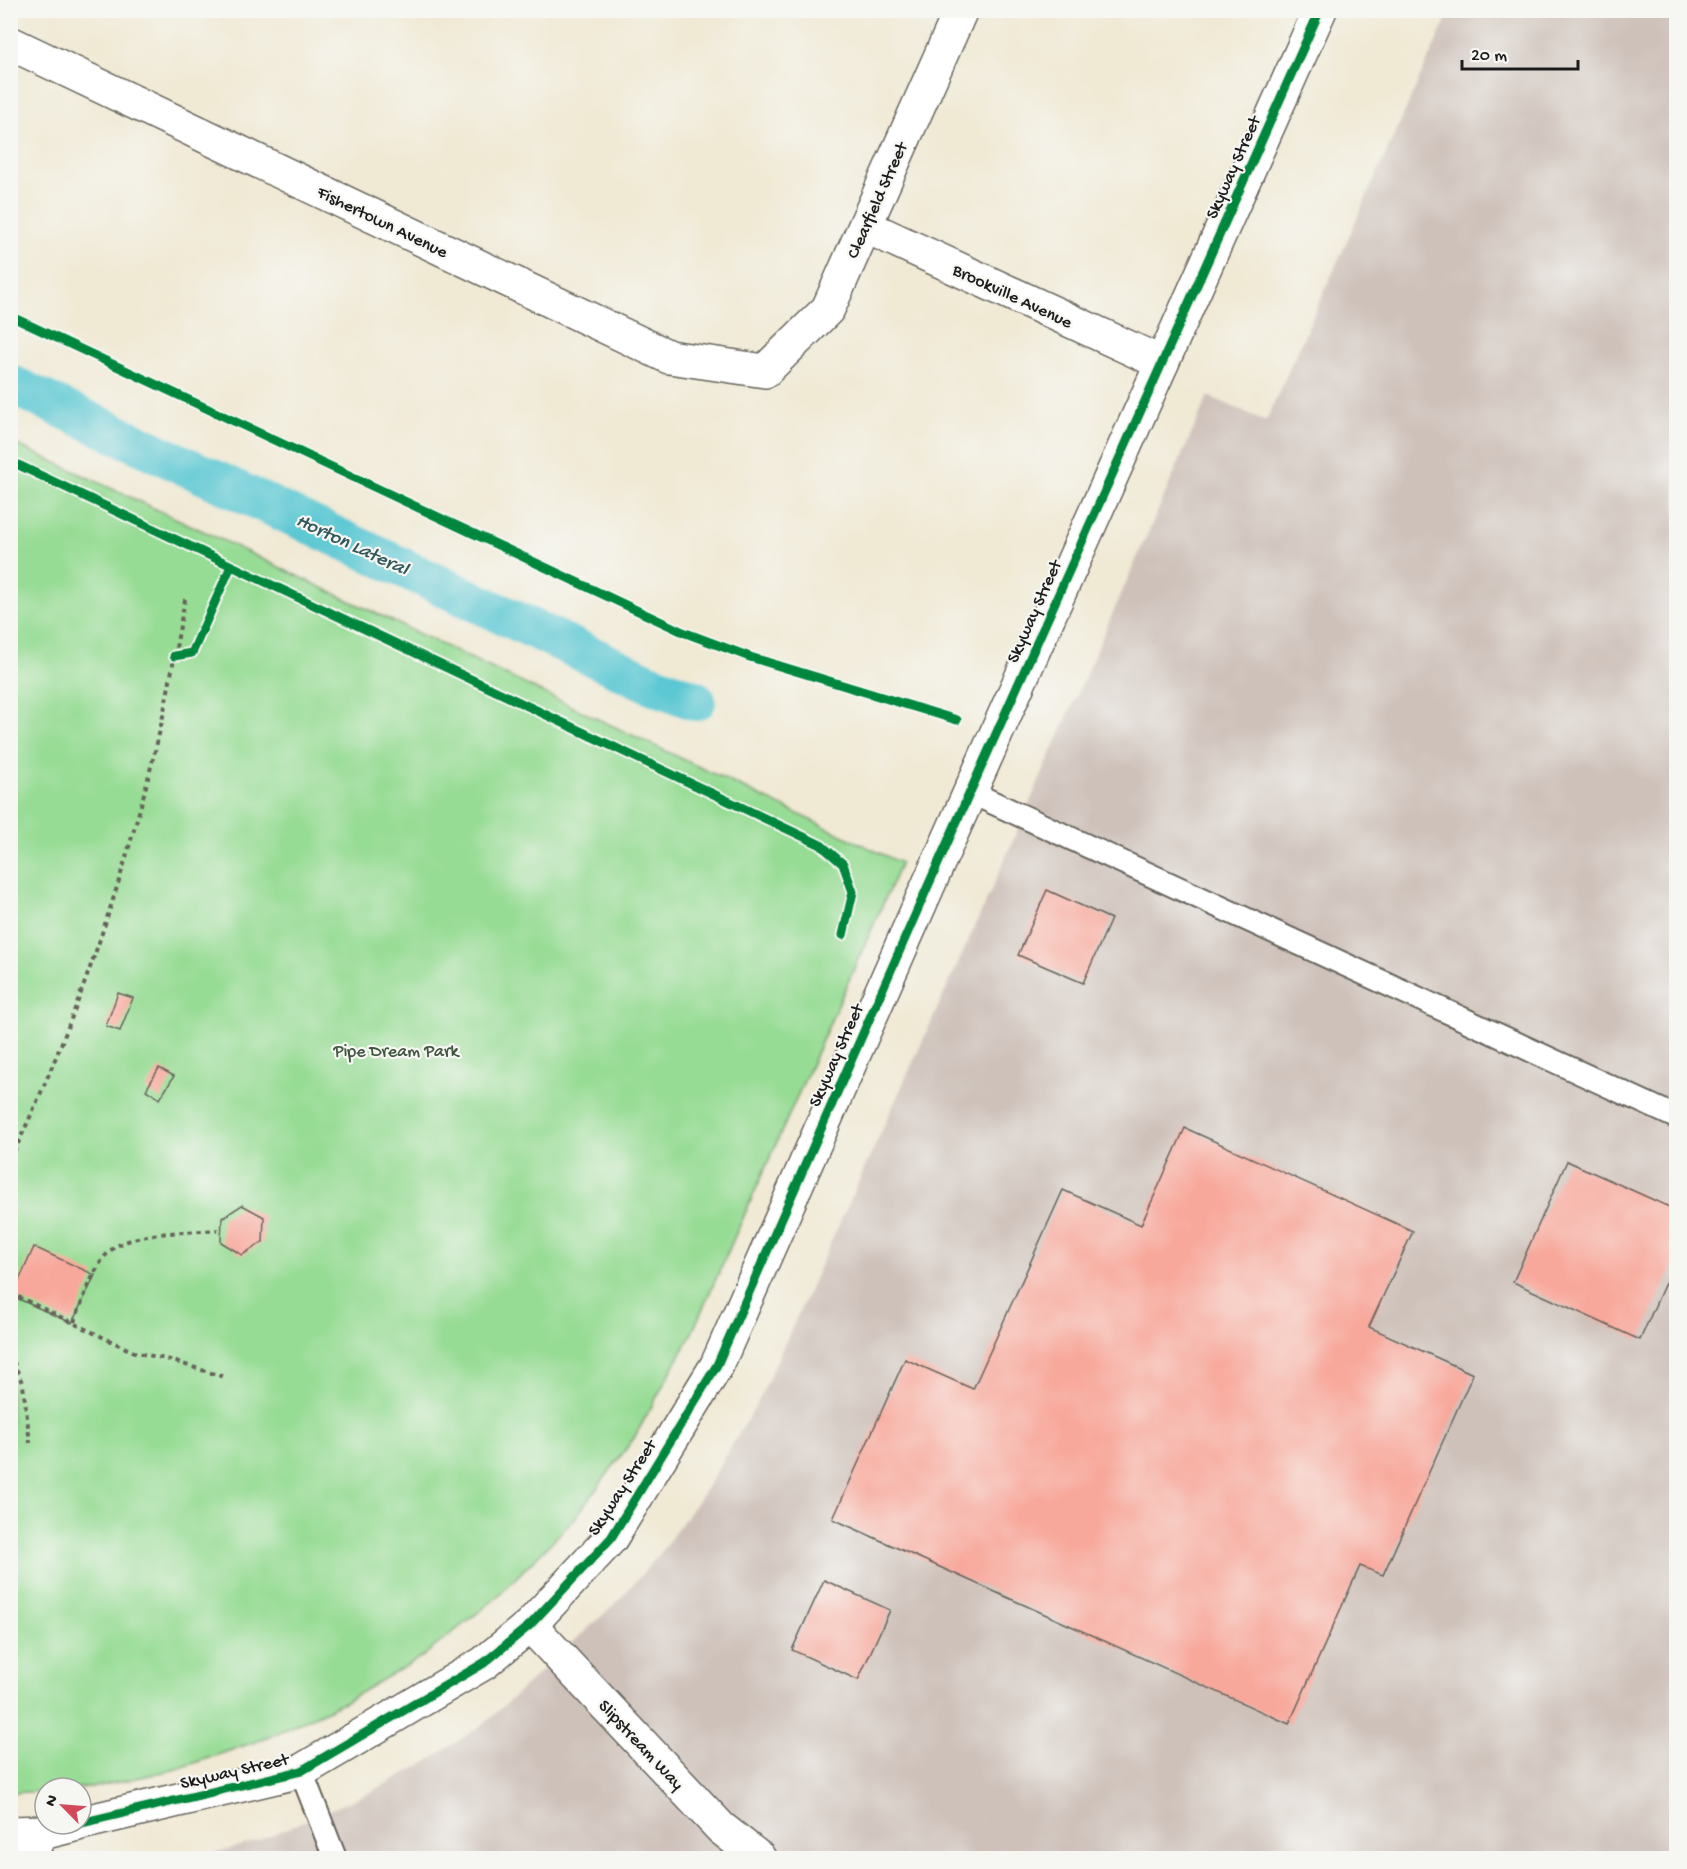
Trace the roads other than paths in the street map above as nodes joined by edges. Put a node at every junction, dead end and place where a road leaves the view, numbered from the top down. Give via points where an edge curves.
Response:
1 (961, 10) edge
2 (1320, 10) edge
3 (10, 43) edge
4 (865, 226) junction
5 (1162, 363) junction
6 (765, 371) joint
7 (970, 792) junction
8 (1677, 1117) edge
9 (530, 1625) junction
10 (301, 1771) junction
11 (93, 1821) edge
12 (10, 1833) edge
13 (58, 1836) edge
14 (41, 1845) edge
15 (335, 1858) edge
16 (759, 1858) edge

1 - 4 street, Clearfield Street
2 - 5 street, Skyway Street
3 - 6 street, Fishertown Avenue via 669,357
4 - 5 street, Brookville Avenue
4 - 6 street, Clearfield Street via 828,309
5 - 7 street, Skyway Street
7 - 8 lane
7 - 9 street, Skyway Street via 717,1365 611,1538
9 - 10 street, Skyway Street via 484,1663
9 - 16 street, Slipstream Way via 721,1828
10 - 11 street, Skyway Street
10 - 15 lane
12 - 14 street, Skyway Street
13 - 14 street, Skyway Street

